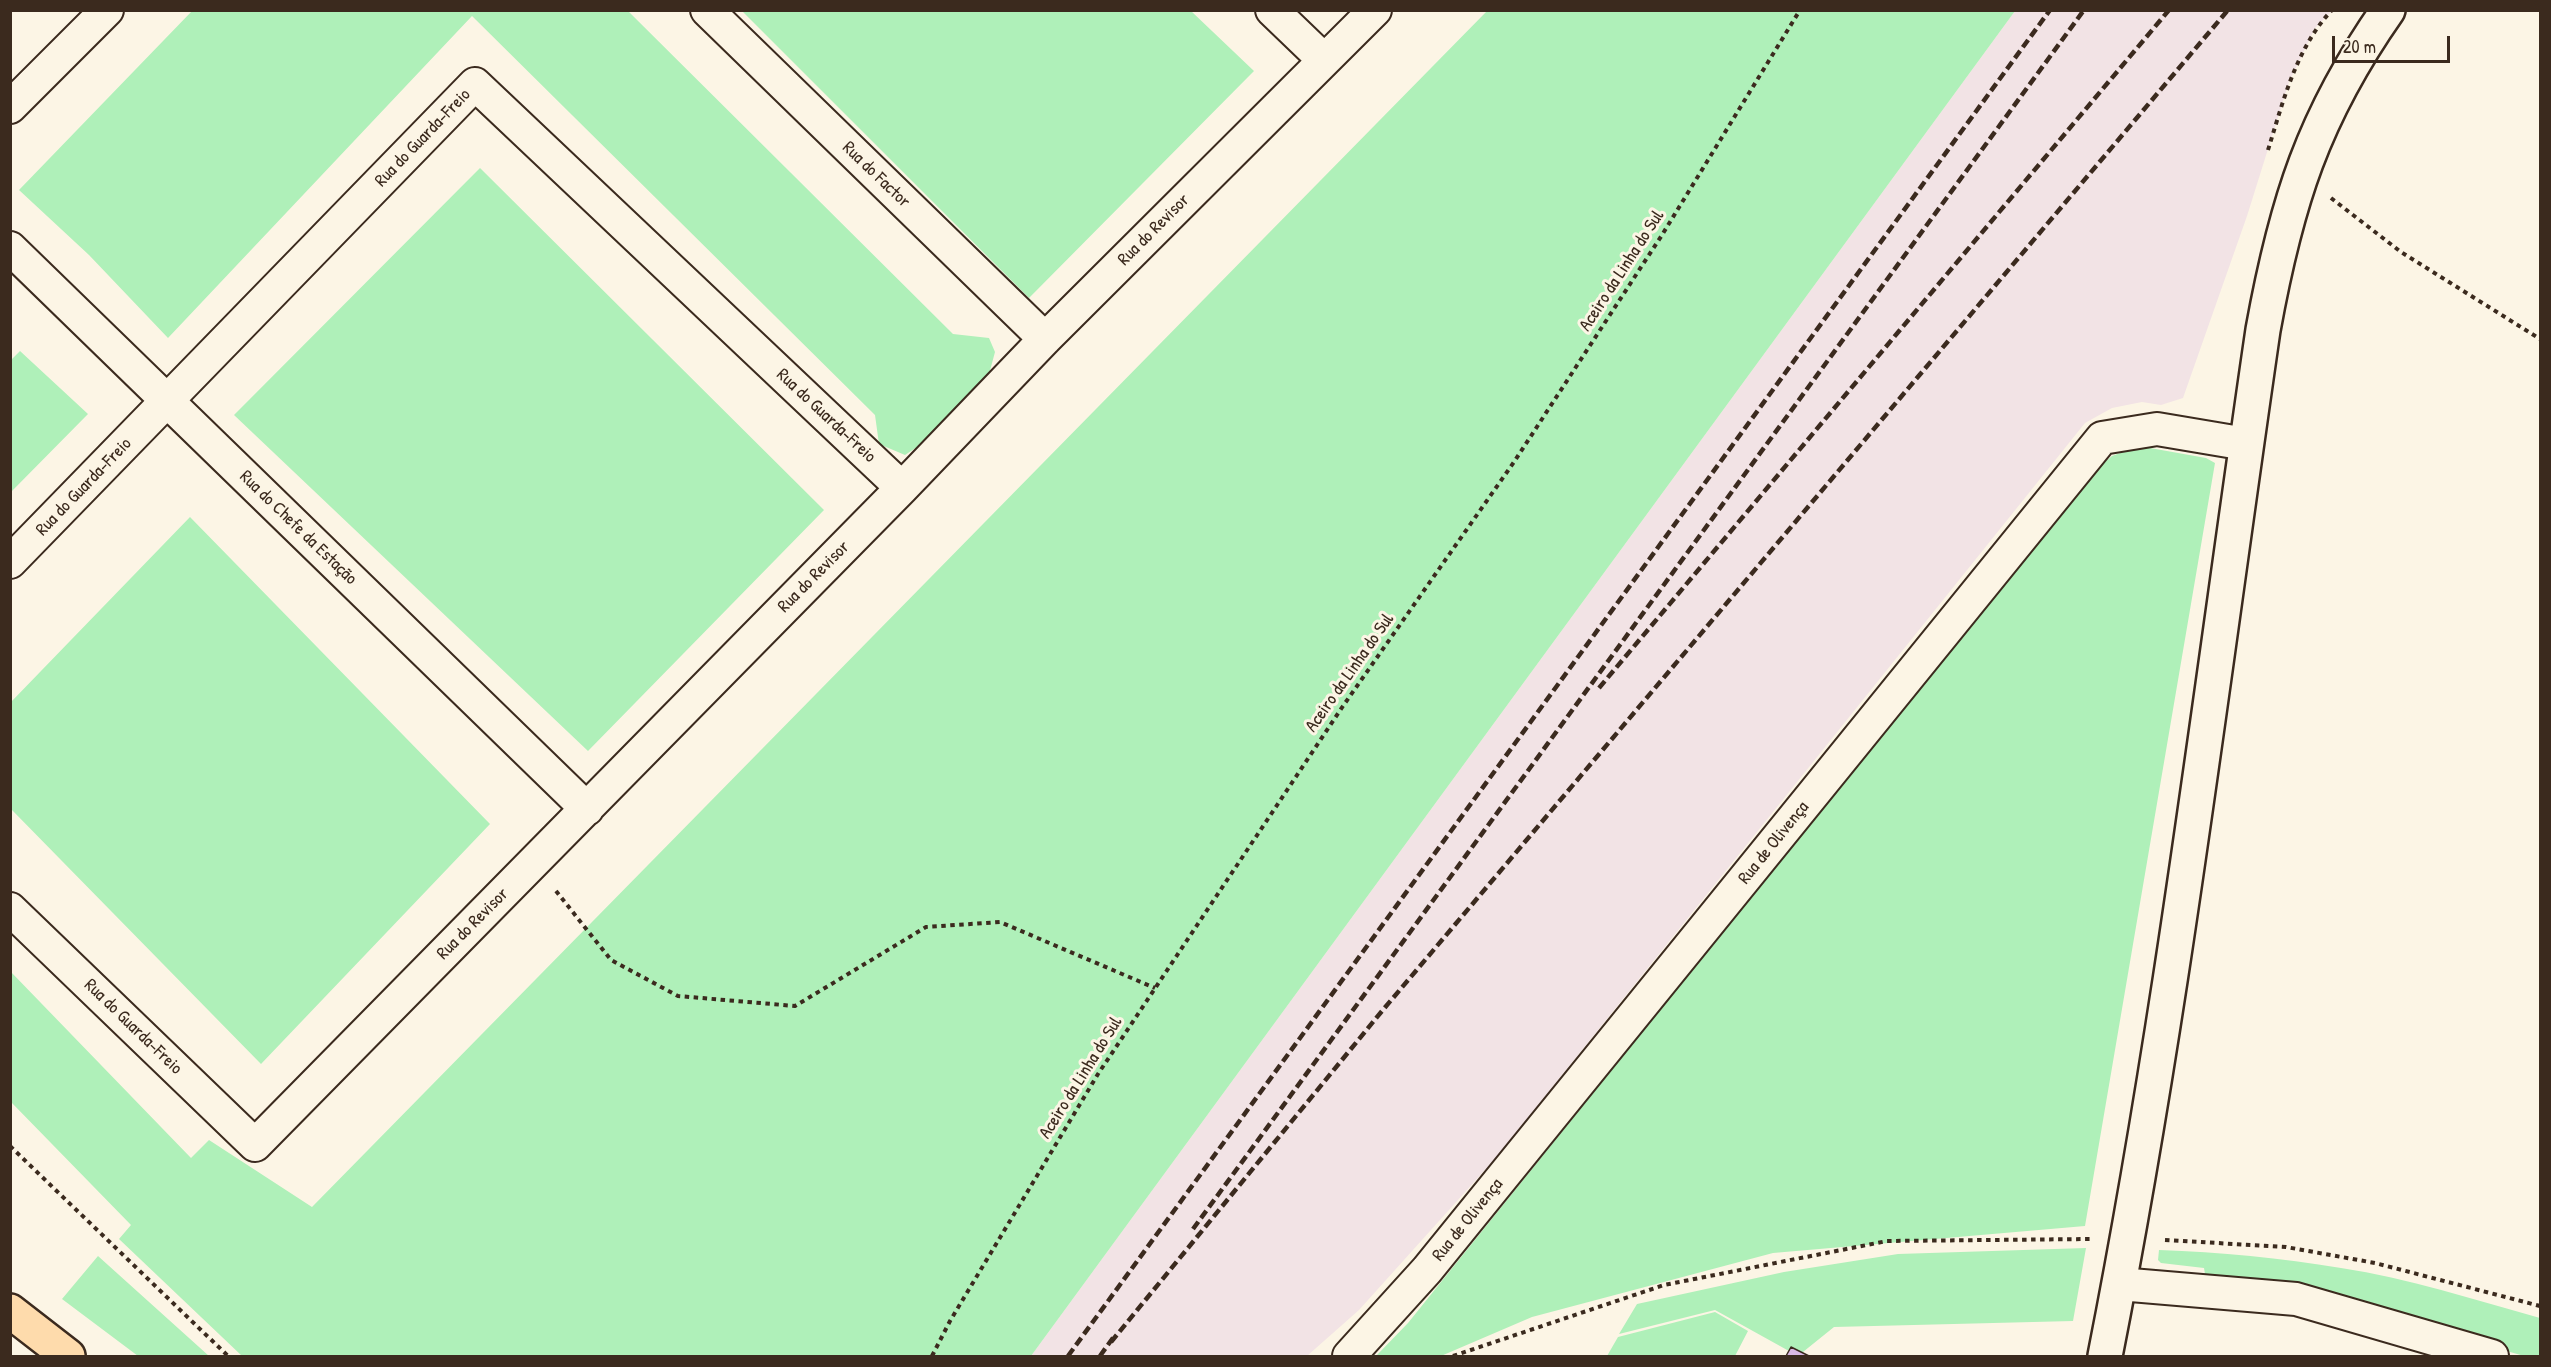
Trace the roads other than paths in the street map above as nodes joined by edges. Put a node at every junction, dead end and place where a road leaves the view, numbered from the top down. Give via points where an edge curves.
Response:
1 (107, 10) edge
2 (707, 10) edge
3 (1272, 10) edge
4 (1375, 10) edge
5 (2388, 10) edge
6 (1324, 60) junction
7 (10, 107) edge
8 (10, 248) edge
9 (1045, 339) junction
10 (167, 400) junction
11 (2246, 444) junction
12 (902, 488) junction
13 (10, 562) edge
14 (587, 809) junction
15 (10, 909) edge
16 (255, 1145) joint
17 (2119, 1284) junction
18 (10, 1311) edge
19 (68, 1356) edge
20 (1349, 1356) edge
21 (2105, 1356) edge
22 (2492, 1356) edge

1 - 7 street
2 - 9 street, Rua do Factor
3 - 6 street
4 - 6 street, Rua do Revisor
5 - 11 main road via 2340,84 2300,174 2271,287
6 - 9 street, Rua do Revisor
8 - 10 street, Rua do Chefe da Estação
9 - 12 street, Rua do Revisor
10 - 12 street, Rua do Guarda-Freio via 475,84
10 - 13 street, Rua do Guarda-Freio
10 - 14 street, Rua do Chefe da Estação
11 - 17 main road via 2181,908
11 - 20 street, Rua de Olivença via 2157,429 2102,438 1427,1270
12 - 14 street, Rua do Revisor
14 - 16 street, Rua do Revisor
15 - 16 street, Rua do Guarda-Freio
17 - 21 main road
17 - 22 street via 2296,1299
18 - 19 main road

